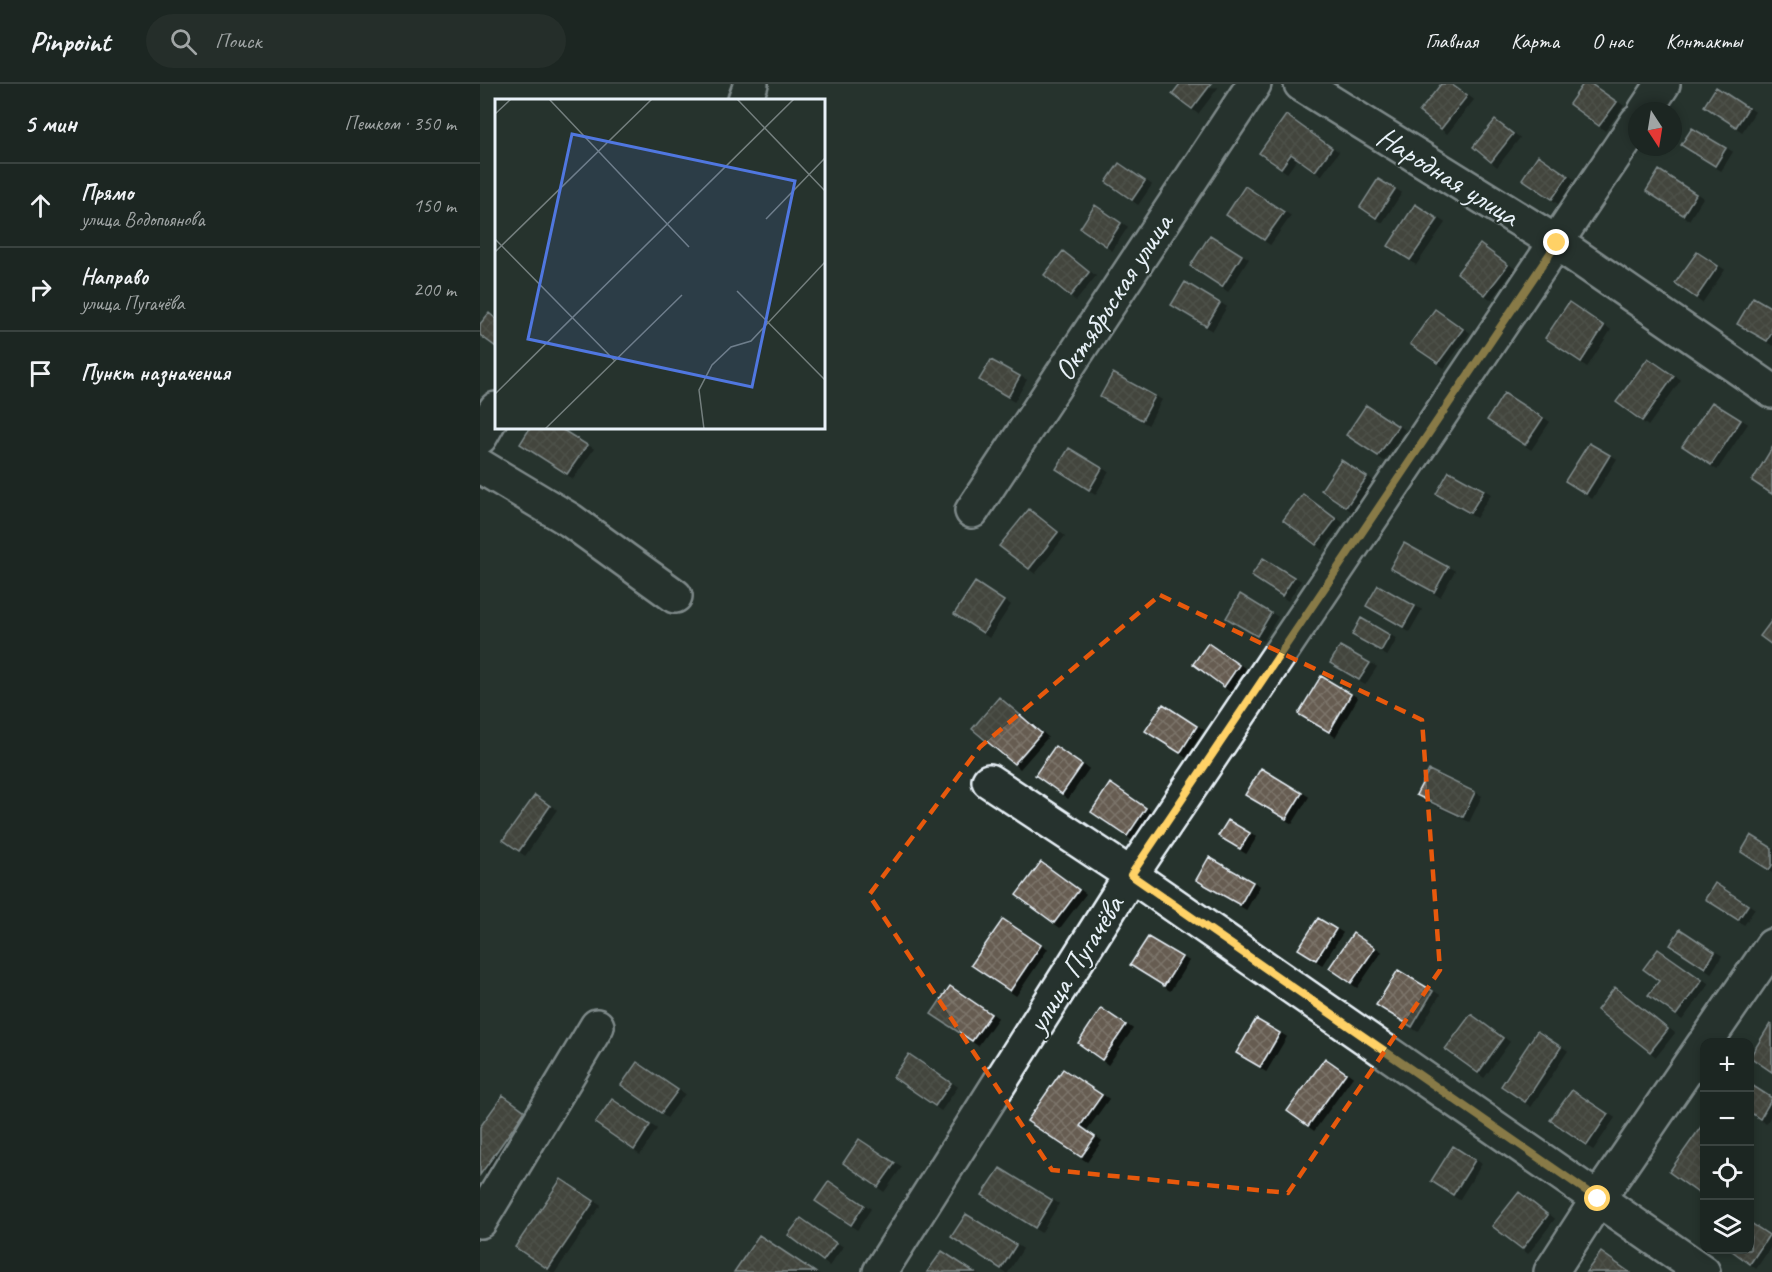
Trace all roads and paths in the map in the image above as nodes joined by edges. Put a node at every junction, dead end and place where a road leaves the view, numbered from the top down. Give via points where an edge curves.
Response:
1 (751, 84) edge
2 (1254, 84) edge
3 (1301, 84) edge
4 (1662, 84) edge
5 (745, 99) edge
6 (1651, 102) edge
7 (1628, 136) edge
8 (1557, 243) junction
9 (1772, 391) edge
10 (495, 411) edge
11 (480, 437) edge
12 (480, 466) edge
13 (972, 511) dead end
14 (675, 596) dead end
15 (989, 781) dead end
16 (1131, 875) junction
17 (1772, 946) edge
18 (597, 1026) dead end
19 (1708, 1038) edge
20 (1700, 1050) edge
21 (1598, 1199) junction
22 (480, 1221) edge
23 (880, 1272) edge
24 (1551, 1272) edge
25 (1703, 1272) edge

1 - 5 street
2 - 13 street, Октябрьская улица
3 - 8 street, Народная улица
4 - 6 street
7 - 8 street, улица Пугачёва
8 - 9 street, Народная улица
8 - 16 street, улица Пугачёва
10 - 11 street
12 - 14 street via 570,520
15 - 16 street
16 - 21 street
16 - 23 street, улица Пугачёва
17 - 19 street
18 - 22 street
20 - 21 street
21 - 24 street
21 - 25 street

